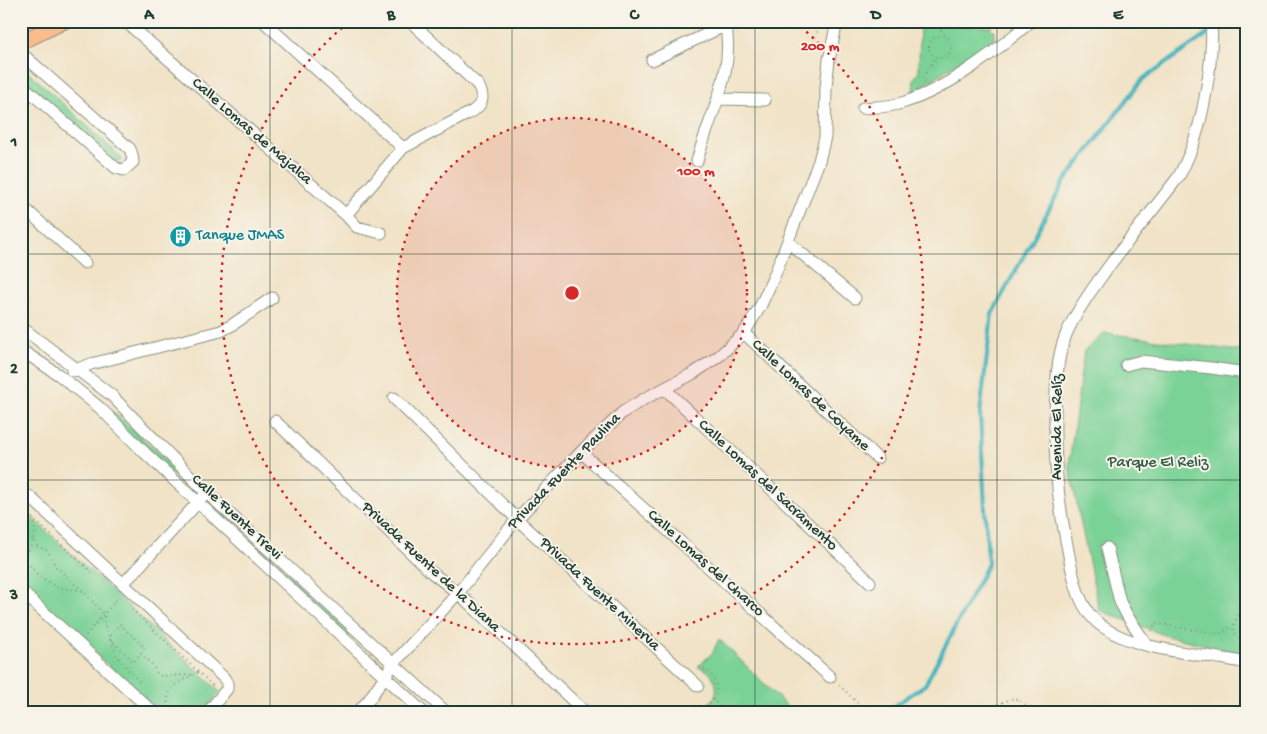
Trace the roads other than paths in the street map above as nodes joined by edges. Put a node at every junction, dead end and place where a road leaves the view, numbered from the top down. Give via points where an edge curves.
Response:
1 (64, 21) edge
2 (124, 21) edge
3 (263, 21) edge
4 (410, 21) edge
5 (837, 21) edge
6 (1031, 21) edge
7 (1211, 21) edge
8 (725, 23) edge
9 (21, 42) edge
10 (21, 54) edge
11 (652, 60) dead end
12 (21, 84) edge
13 (719, 99) junction
14 (765, 100) dead end
15 (863, 108) dead end
16 (403, 148) junction
17 (697, 161) dead end
18 (21, 205) edge
19 (346, 215) junction
20 (381, 233) dead end
21 (788, 242) junction
22 (85, 263) dead end
23 (272, 298) dead end
24 (855, 298) dead end
25 (21, 327) edge
26 (744, 333) junction
27 (21, 350) edge
28 (1126, 365) dead end
29 (76, 369) junction
30 (1246, 373) edge
31 (59, 375) junction
32 (665, 389) junction
33 (394, 398) dead end
34 (275, 421) dead end
35 (581, 452) junction
36 (877, 458) dead end
37 (208, 493) junction
38 (21, 496) edge
39 (198, 502) junction
40 (517, 519) junction
41 (1107, 548) dead end
42 (870, 582) dead end
43 (124, 583) junction
44 (21, 591) edge
45 (458, 593) junction
46 (1146, 644) junction
47 (394, 663) junction
48 (1246, 663) edge
49 (384, 676) junction
50 (830, 677) dead end
51 (698, 686) dead end
52 (154, 713) edge
53 (207, 713) edge
54 (358, 713) edge
55 (424, 713) edge
56 (447, 713) edge
57 (586, 713) edge

1 - 9 main road
2 - 19 street, Calle Lomas de Majalca
3 - 16 street
4 - 16 street via 478,85 483,98 473,111
5 - 21 street, Privada Fuente Paulina via 826,87 825,137
6 - 15 street via 1005,44 933,90 904,103
7 - 46 street, Avenida El Relíz via 1206,97 1193,148 1180,176 1085,300 1064,340 1057,366 1054,422 1058,500 1080,597 1086,610 1104,628 1119,637
8 - 11 street
8 - 13 street via 728,54
10 - 12 street via 130,150 133,162 124,170 116,168
13 - 14 street
13 - 17 street
16 - 19 street
18 - 22 street
19 - 20 street, Calle Lomas de Majalca via 357,227
21 - 24 street
21 - 26 street, Privada Fuente Paulina via 760,307
23 - 29 street via 221,331
25 - 29 street, Calle Fuente Trevi
26 - 32 street, Privada Fuente Paulina via 719,356
26 - 36 street, Calle Lomas de Coyame
27 - 31 street, Calle Fuente Trevi
28 - 30 street via 1141,361
29 - 31 street
29 - 37 street, Calle Fuente Trevi via 111,395
31 - 39 street, Calle Fuente Trevi via 100,408
32 - 35 street, Privada Fuente Paulina via 624,412
32 - 42 street, Calle Lomas del Sacramento
33 - 40 street, Privada Fuente Minerva
34 - 45 street, Privada Fuente de la Diana via 431,572
35 - 40 street, Privada Fuente Paulina
35 - 50 street, Calle Lomas del Charco
37 - 39 street
37 - 47 street, Calle Fuente Trevi
38 - 43 street via 28,496
39 - 43 street
39 - 49 street, Calle Fuente Trevi
40 - 45 street, Privada Fuente Paulina
40 - 51 street, Privada Fuente Minerva
41 - 46 street via 1120,602
43 - 53 street via 227,682
44 - 52 street
45 - 47 street, Privada Fuente Paulina
45 - 57 street, Privada Fuente de la Diana
46 - 48 street, Avenida El Relíz
47 - 49 street, Privada Fuente Paulina
47 - 56 street, Calle Fuente Trevi
49 - 54 street, Privada Fuente Paulina
49 - 55 street, Calle Fuente Trevi

